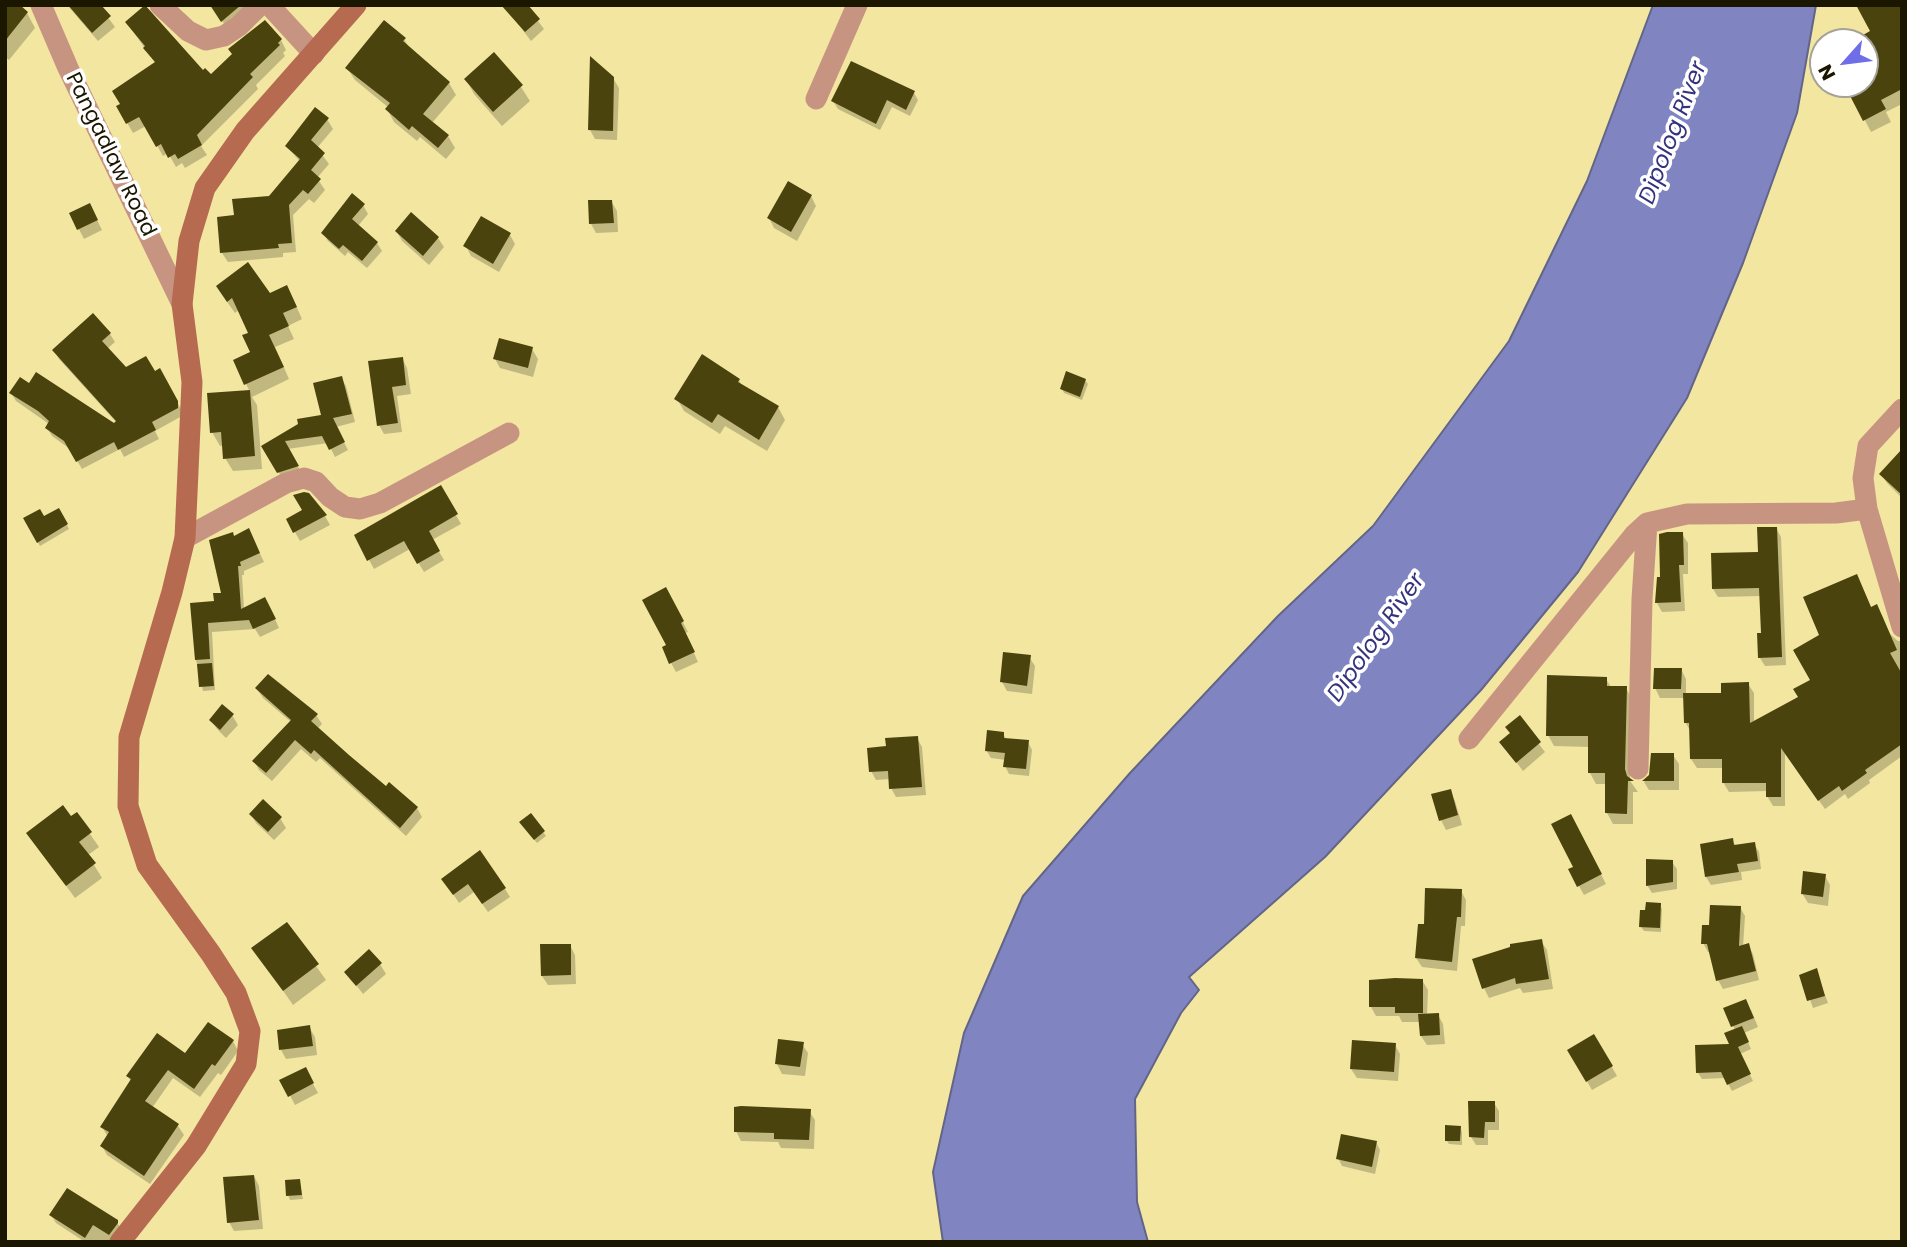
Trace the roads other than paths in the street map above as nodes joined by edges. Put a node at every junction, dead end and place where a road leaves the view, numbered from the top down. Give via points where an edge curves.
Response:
1 (41, 5) edge
2 (160, 5) edge
3 (260, 5) edge
4 (269, 5) edge
5 (356, 5) edge
6 (857, 5) edge
7 (314, 54) junction
8 (816, 99) dead end
9 (182, 304) junction
10 (1902, 409) edge
11 (509, 433) dead end
12 (1867, 509) junction
13 (1647, 523) junction
14 (185, 538) junction
15 (1902, 627) edge
16 (1469, 739) dead end
17 (1638, 769) dead end
18 (120, 1242) edge

1 - 9 street, Pangadlaw Road
2 - 3 street via 188,31 206,40 224,36
4 - 7 street
5 - 7 main road
6 - 8 street
7 - 9 main road via 245,131 205,188 189,241
9 - 14 main road via 192,382
10 - 12 street via 1868,446 1863,478
11 - 14 street via 370,506 345,507 316,482 304,478 286,483
12 - 13 street via 1687,514
12 - 15 street
13 - 16 street
13 - 17 street
14 - 18 main road via 129,737 128,806 147,864 236,993 250,1031 246,1064 203,1134

